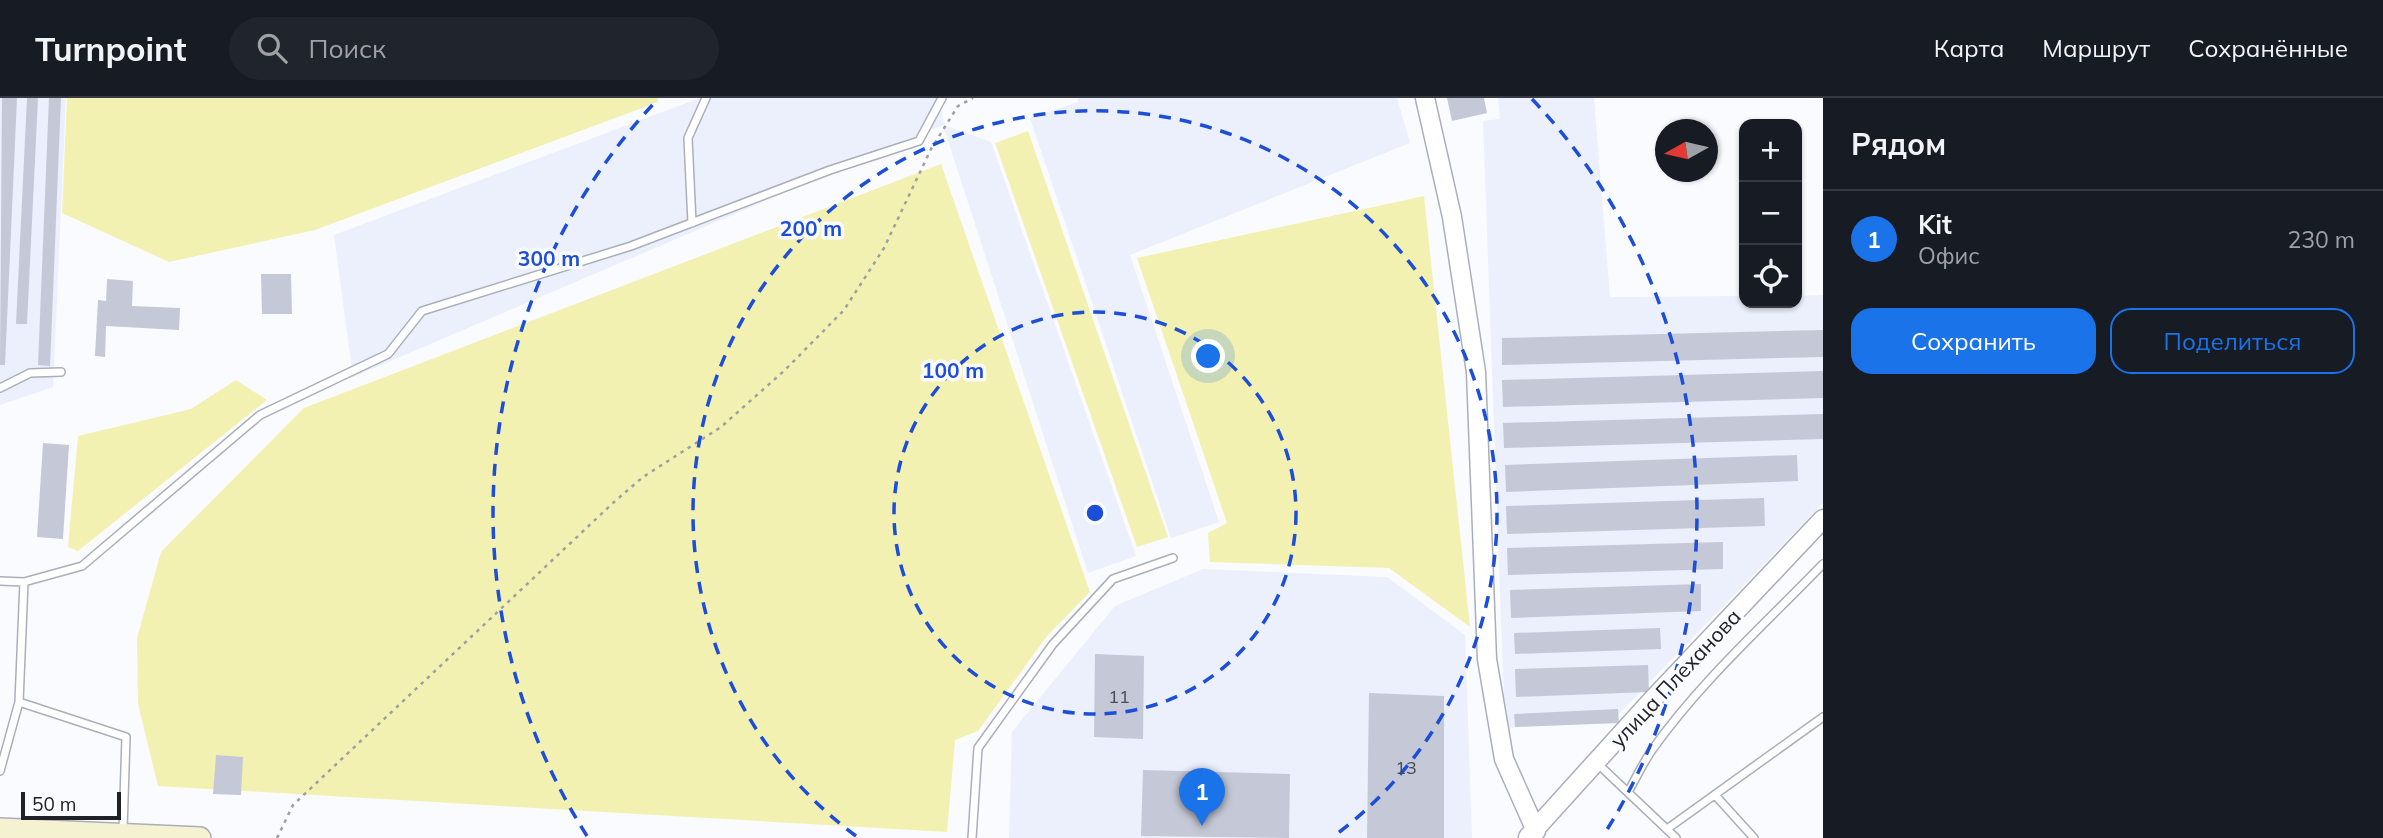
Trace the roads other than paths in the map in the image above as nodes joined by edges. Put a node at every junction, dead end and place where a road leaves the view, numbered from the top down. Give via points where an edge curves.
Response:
1 (706, 98) edge
2 (942, 98) edge
3 (1425, 98) edge
4 (692, 223) junction
5 (61, 372) dead end
6 (0, 388) edge
7 (1823, 519) edge
8 (1174, 558) dead end
9 (1823, 564) edge
10 (0, 581) edge
11 (24, 582) junction
12 (19, 702) junction
13 (1823, 717) edge
14 (1597, 763) junction
15 (0, 771) edge
16 (1628, 792) junction
17 (1715, 795) junction
18 (0, 829) edge
19 (1667, 829) junction
20 (123, 834) junction
21 (1536, 836) edge
22 (150, 837) edge
23 (200, 838) edge
24 (972, 838) edge
25 (1676, 838) edge
26 (1754, 838) edge

1 - 4 lane via 688,138
2 - 4 lane via 919,141
3 - 21 street via 1452,217 1476,372 1487,659 1493,705 1504,759
4 - 11 lane via 422,311 388,354 260,415 82,566
5 - 6 lane via 30,373
7 - 14 street, улица Плеханова
8 - 24 lane via 1113,579 1053,644 978,748
9 - 16 lane via 1690,703 1651,751
10 - 11 lane
11 - 12 lane
12 - 15 lane
12 - 20 lane via 126,737
13 - 17 lane
14 - 16 lane
14 - 21 street, улица Плеханова
16 - 19 lane
17 - 19 lane
17 - 26 lane
18 - 20 main road
19 - 25 lane
20 - 22 main road
22 - 23 main road

